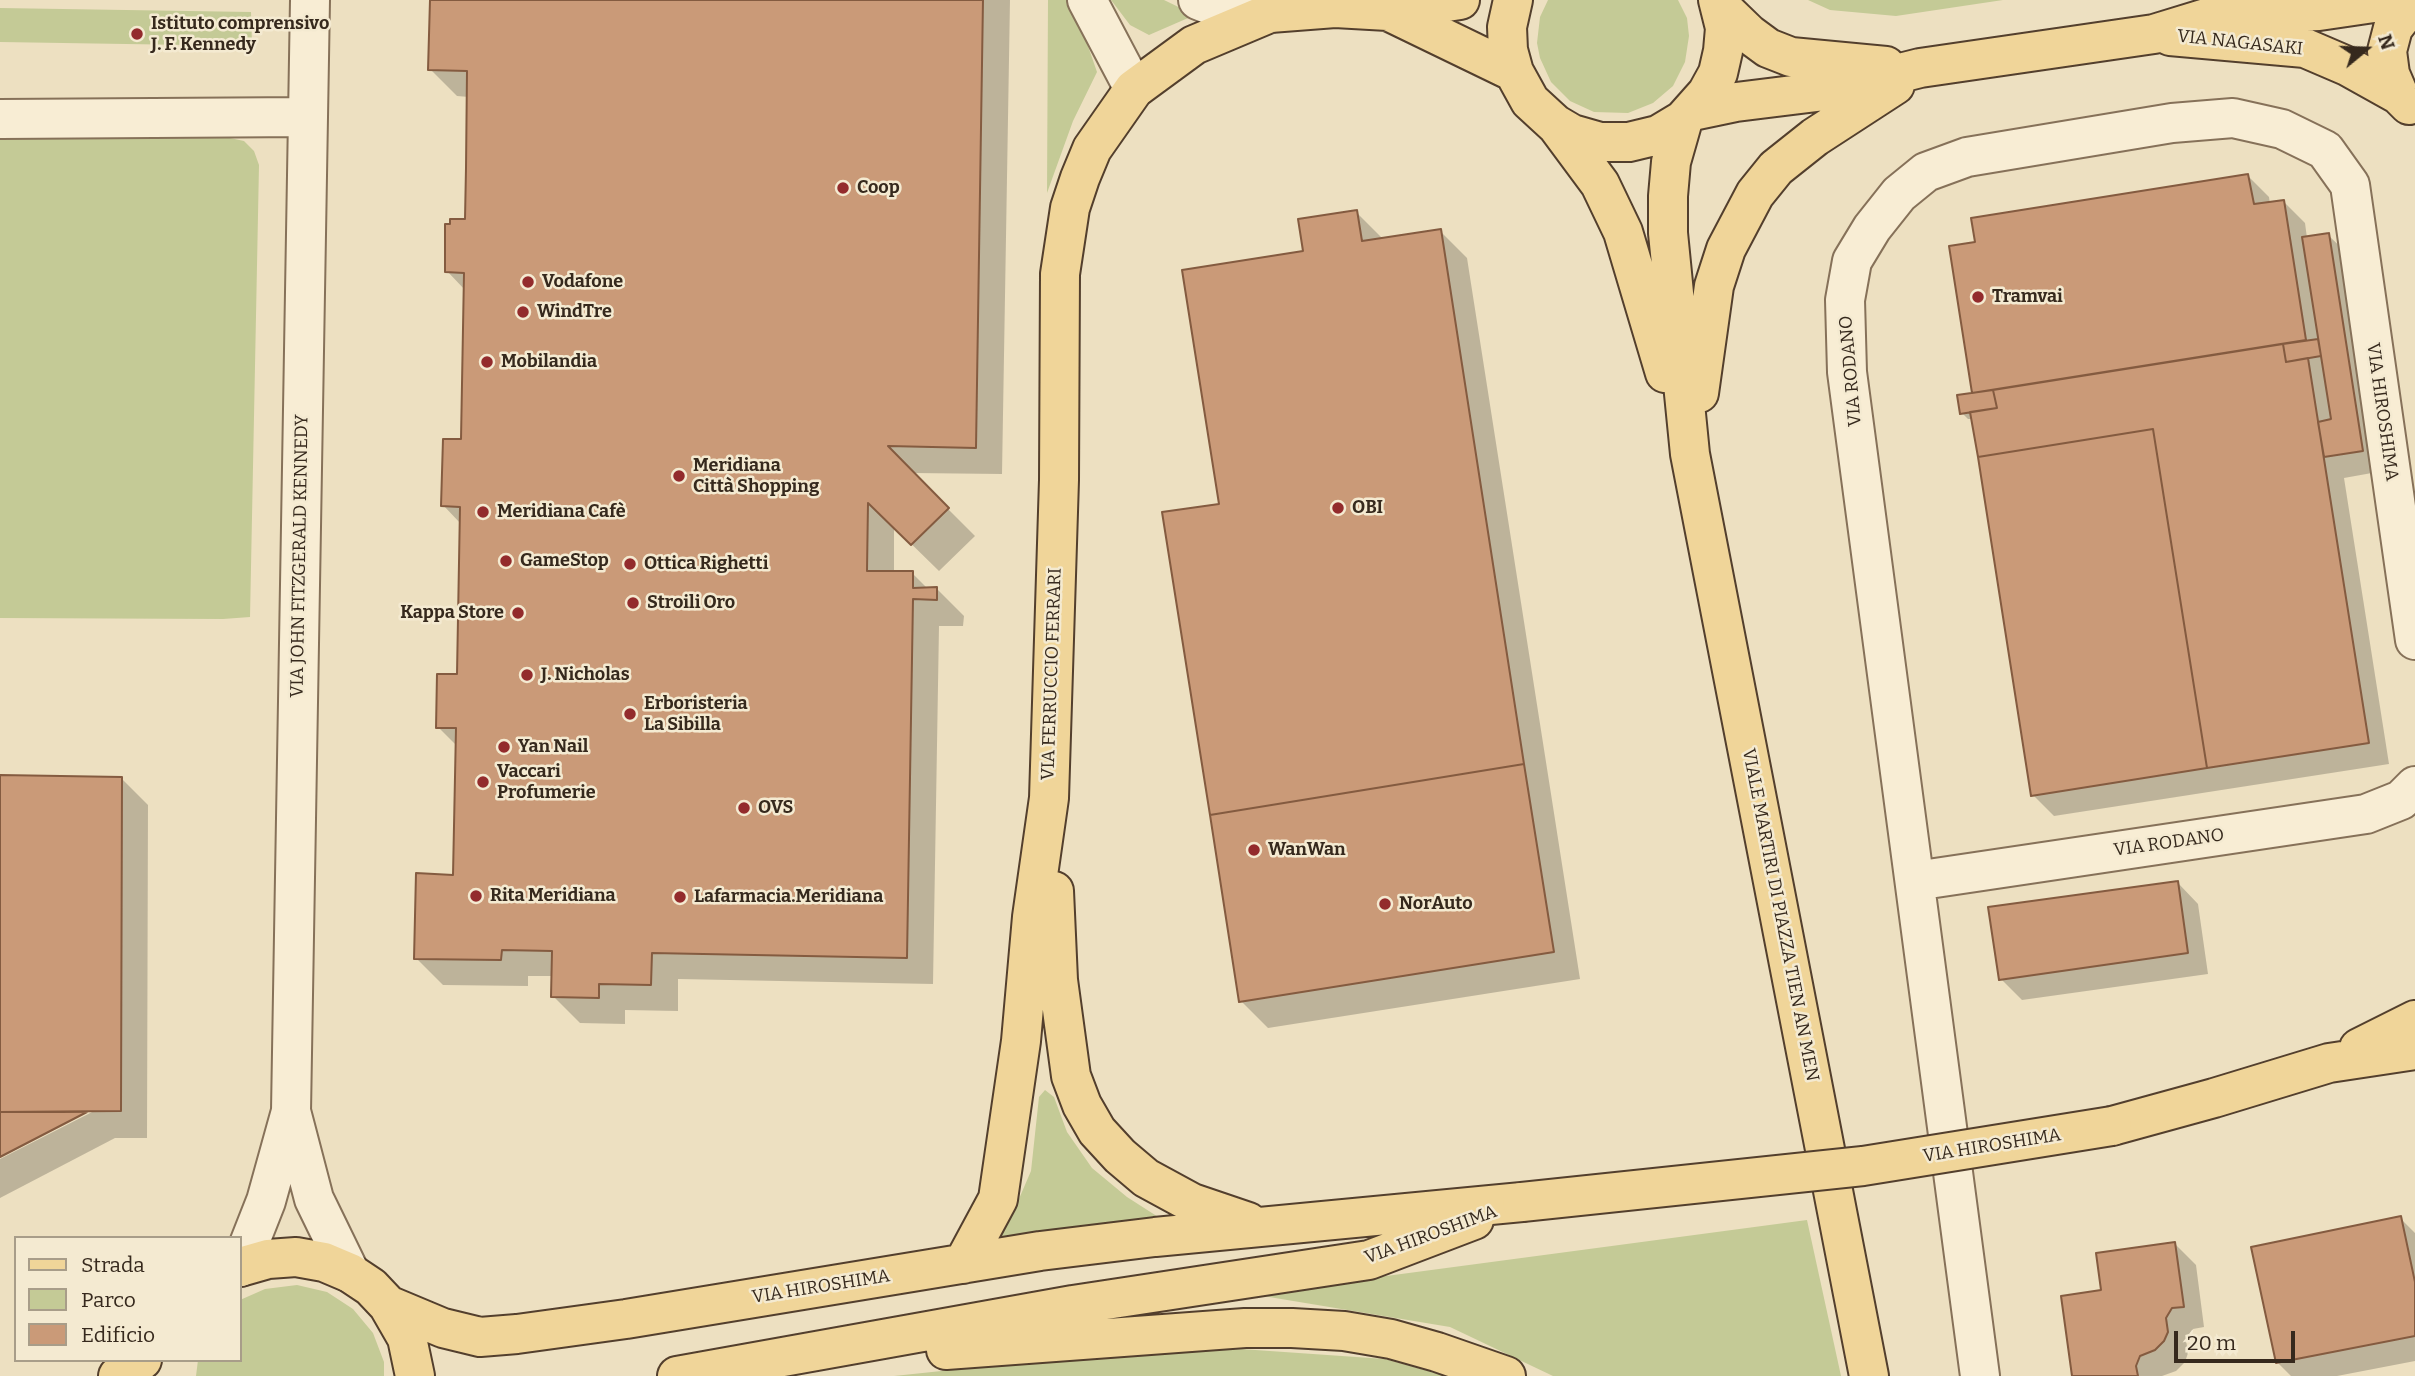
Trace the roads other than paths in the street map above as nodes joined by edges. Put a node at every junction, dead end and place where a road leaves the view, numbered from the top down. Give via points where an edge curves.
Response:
1 (310, 0) edge
2 (1087, 0) edge
3 (1198, 0) edge
4 (1460, 0) edge
5 (1513, 0) edge
6 (2394, 0) edge
7 (1719, 3) edge
8 (2415, 4) edge
9 (1388, 11) junction
10 (1270, 13) junction
11 (2154, 34) junction
12 (1920, 68) junction
13 (1514, 72) junction
14 (1134, 89) junction
15 (2407, 102) edge
16 (1688, 116) junction
17 (307, 117) junction
18 (0, 119) edge
19 (1555, 124) junction
20 (2350, 185) joint
21 (1690, 454) junction
22 (2406, 516) edge
23 (2415, 640) edge
24 (2415, 786) edge
25 (1049, 798) junction
26 (1915, 881) junction
27 (2415, 1020) edge
28 (2415, 1050) edge
29 (2329, 1063) junction
30 (291, 1111) junction
31 (1522, 1202) junction
32 (1260, 1226) junction
33 (242, 1262) edge
34 (963, 1264) junction
35 (242, 1266) edge
36 (350, 1273) junction
37 (388, 1305) junction
38 (793, 1355) junction
39 (139, 1362) edge
40 (118, 1376) edge
41 (415, 1376) edge
42 (677, 1376) edge
43 (1506, 1376) edge
44 (1869, 1376) edge
45 (1980, 1376) edge

1 - 17 street, VIA JOHN FITZGERALD KENNEDY
2 - 14 street
3 - 10 street
4 - 9 main road
5 - 13 main road, VIALE MARTIRI DI PIAZZA TIEN AN MEN via 1507,27
6 - 11 main road, VIA NAGASAKI via 2319,11 2216,15
7 - 12 main road, VIA NAGASAKI via 1749,34 1791,57
7 - 16 main road, VIALE MARTIRI DI PIAZZA TIEN AN MEN via 1725,29 1718,73
8 - 15 main road, VIA NAGASAKI via 2393,29 2388,51 2390,74
9 - 10 main road
9 - 13 main road
10 - 14 main road, VIA FERRUCCIO FERRARI via 1194,45
11 - 12 main road, VIA NAGASAKI
11 - 15 main road, VIA NAGASAKI via 2305,48 2347,66
12 - 16 main road, VIA NAGASAKI via 1833,90 1736,102
12 - 21 main road via 1815,137 1776,168 1755,194 1726,249 1714,286
13 - 19 main road, VIALE MARTIRI DI PIAZZA TIEN AN MEN via 1530,102
14 - 25 main road, VIA FERRUCCIO FERRARI via 1092,149 1080,178 1070,208 1060,274
16 - 19 main road, VIALE MARTIRI DI PIAZZA TIEN AN MEN via 1658,135 1629,142 1600,142
16 - 21 main road, VIALE MARTIRI DI PIAZZA TIEN AN MEN via 1671,162 1668,233
17 - 18 street
17 - 30 street, VIA JOHN FITZGERALD KENNEDY
19 - 21 main road, VIALE MARTIRI DI PIAZZA TIEN AN MEN via 1600,184 1623,232
20 - 22 street, VIA HIROSHIMA
20 - 26 street, VIA RODANO via 2325,150 2282,129 2233,118 2172,123 1967,157 1926,172 1899,194 1872,228 1852,261 1847,287 1847,372
21 - 44 main road, VIALE MARTIRI DI PIAZZA TIEN AN MEN
22 - 23 street, VIA HIROSHIMA
24 - 26 street, VIA RODANO via 2401,800 2366,814
25 - 32 main road, VIA HIROSHIMA via 1058,980 1072,1076 1082,1105 1097,1131 1146,1178 1192,1203
25 - 34 main road, VIA FERRUCCIO FERRARI via 998,1199
26 - 45 street, VIA RODANO
27 - 29 main road, VIA HIROSHIMA
28 - 29 main road, VIA HIROSHIMA
29 - 31 main road, VIA HIROSHIMA, bridge via 2112,1126 1863,1166
30 - 33 street, VIA JOHN FITZGERALD KENNEDY
30 - 36 street, VIA JOHN FITZGERALD KENNEDY via 314,1199
31 - 32 main road, VIA HIROSHIMA
31 - 38 main road, VIA HIROSHIMA via 1369,1260 1073,1305
32 - 34 main road, VIA HIROSHIMA
34 - 37 main road, VIA HIROSHIMA via 626,1319 480,1337 443,1328
35 - 36 main road, VIA HIROSHIMA via 296,1257
36 - 37 main road, VIA HIROSHIMA
37 - 41 main road, VIA HIROSHIMA via 407,1338
38 - 42 main road, VIA HIROSHIMA
38 - 43 main road via 1292,1328 1391,1339
39 - 40 main road

